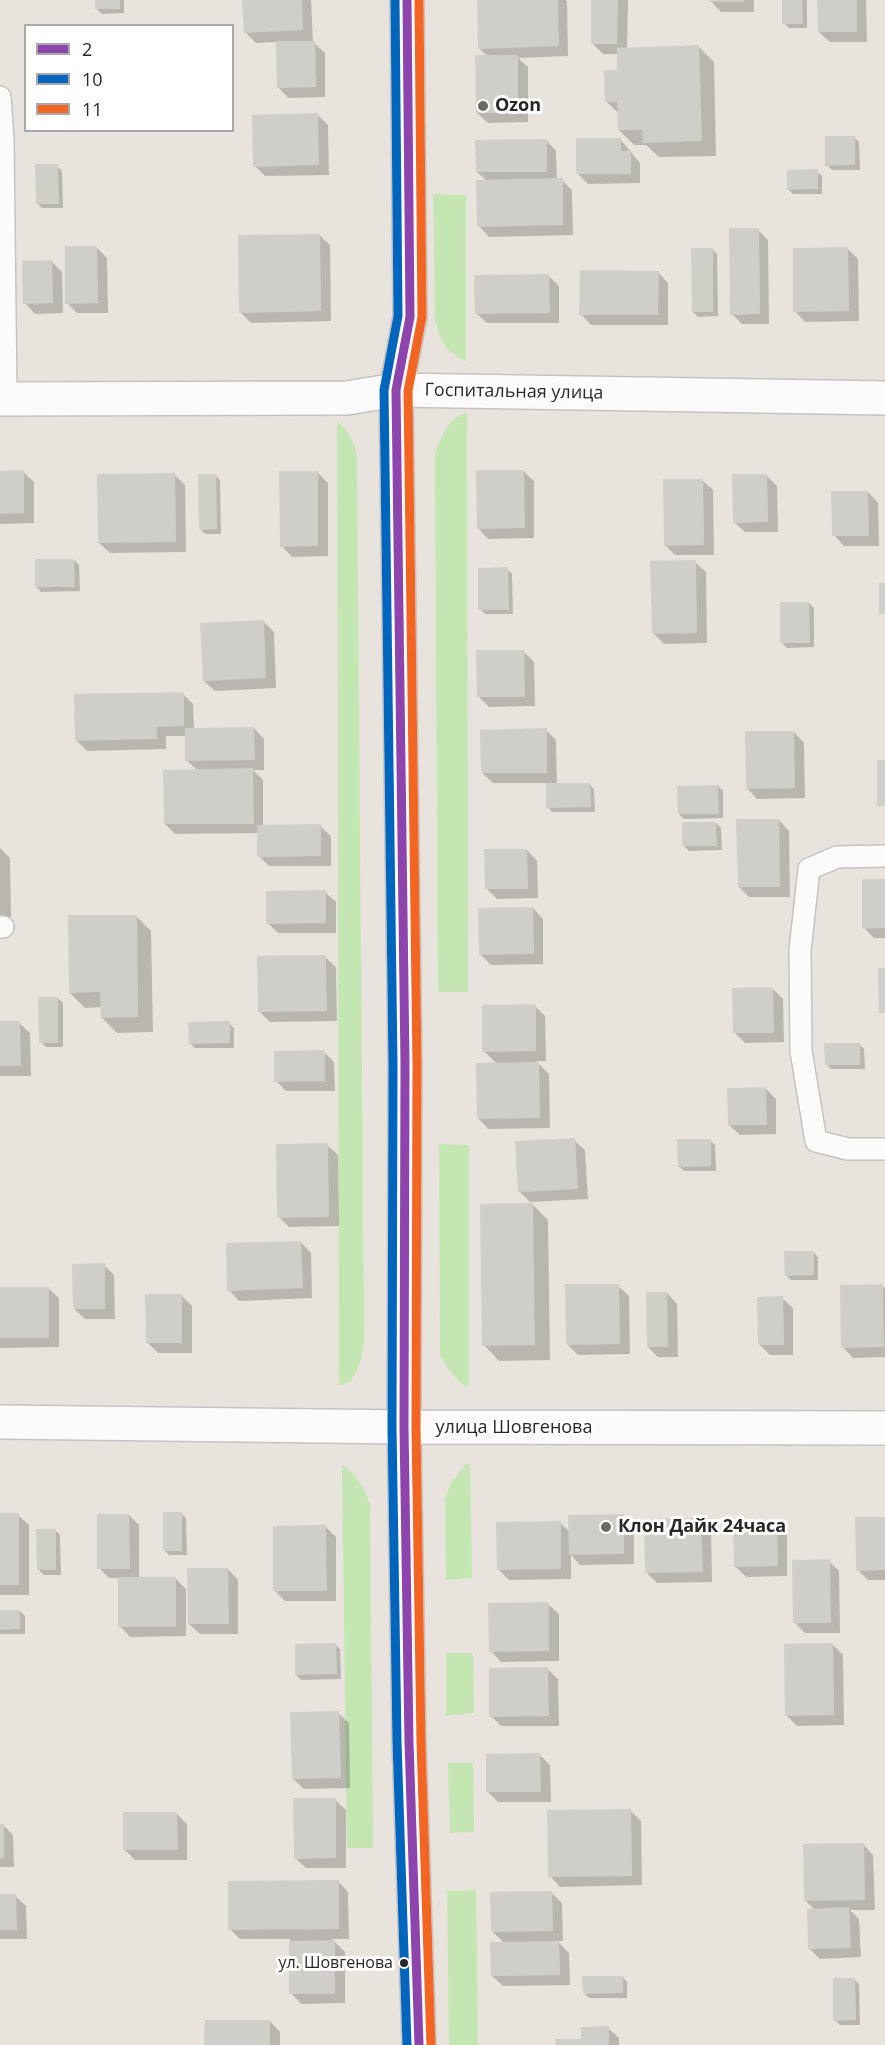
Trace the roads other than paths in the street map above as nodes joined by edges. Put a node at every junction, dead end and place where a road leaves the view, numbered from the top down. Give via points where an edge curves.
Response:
1 (407, 0) edge
2 (0, 97) edge
3 (396, 390) junction
4 (885, 398) edge
5 (3, 399) edge
6 (885, 856) edge
7 (885, 1149) edge
8 (0, 1422) edge
9 (404, 1427) junction
10 (885, 1428) edge
11 (419, 2045) edge

1 - 3 main road via 411,317
2 - 5 lane
3 - 4 main road, Госпитальная улица
3 - 5 main road, Госпитальная улица via 347,398
3 - 9 main road via 405,1064
6 - 7 lane via 837,857 809,870 800,950 801,1051 816,1141 848,1149
8 - 9 main road, улица Шовгенова
9 - 10 main road, улица Шовгенова
9 - 11 main road

